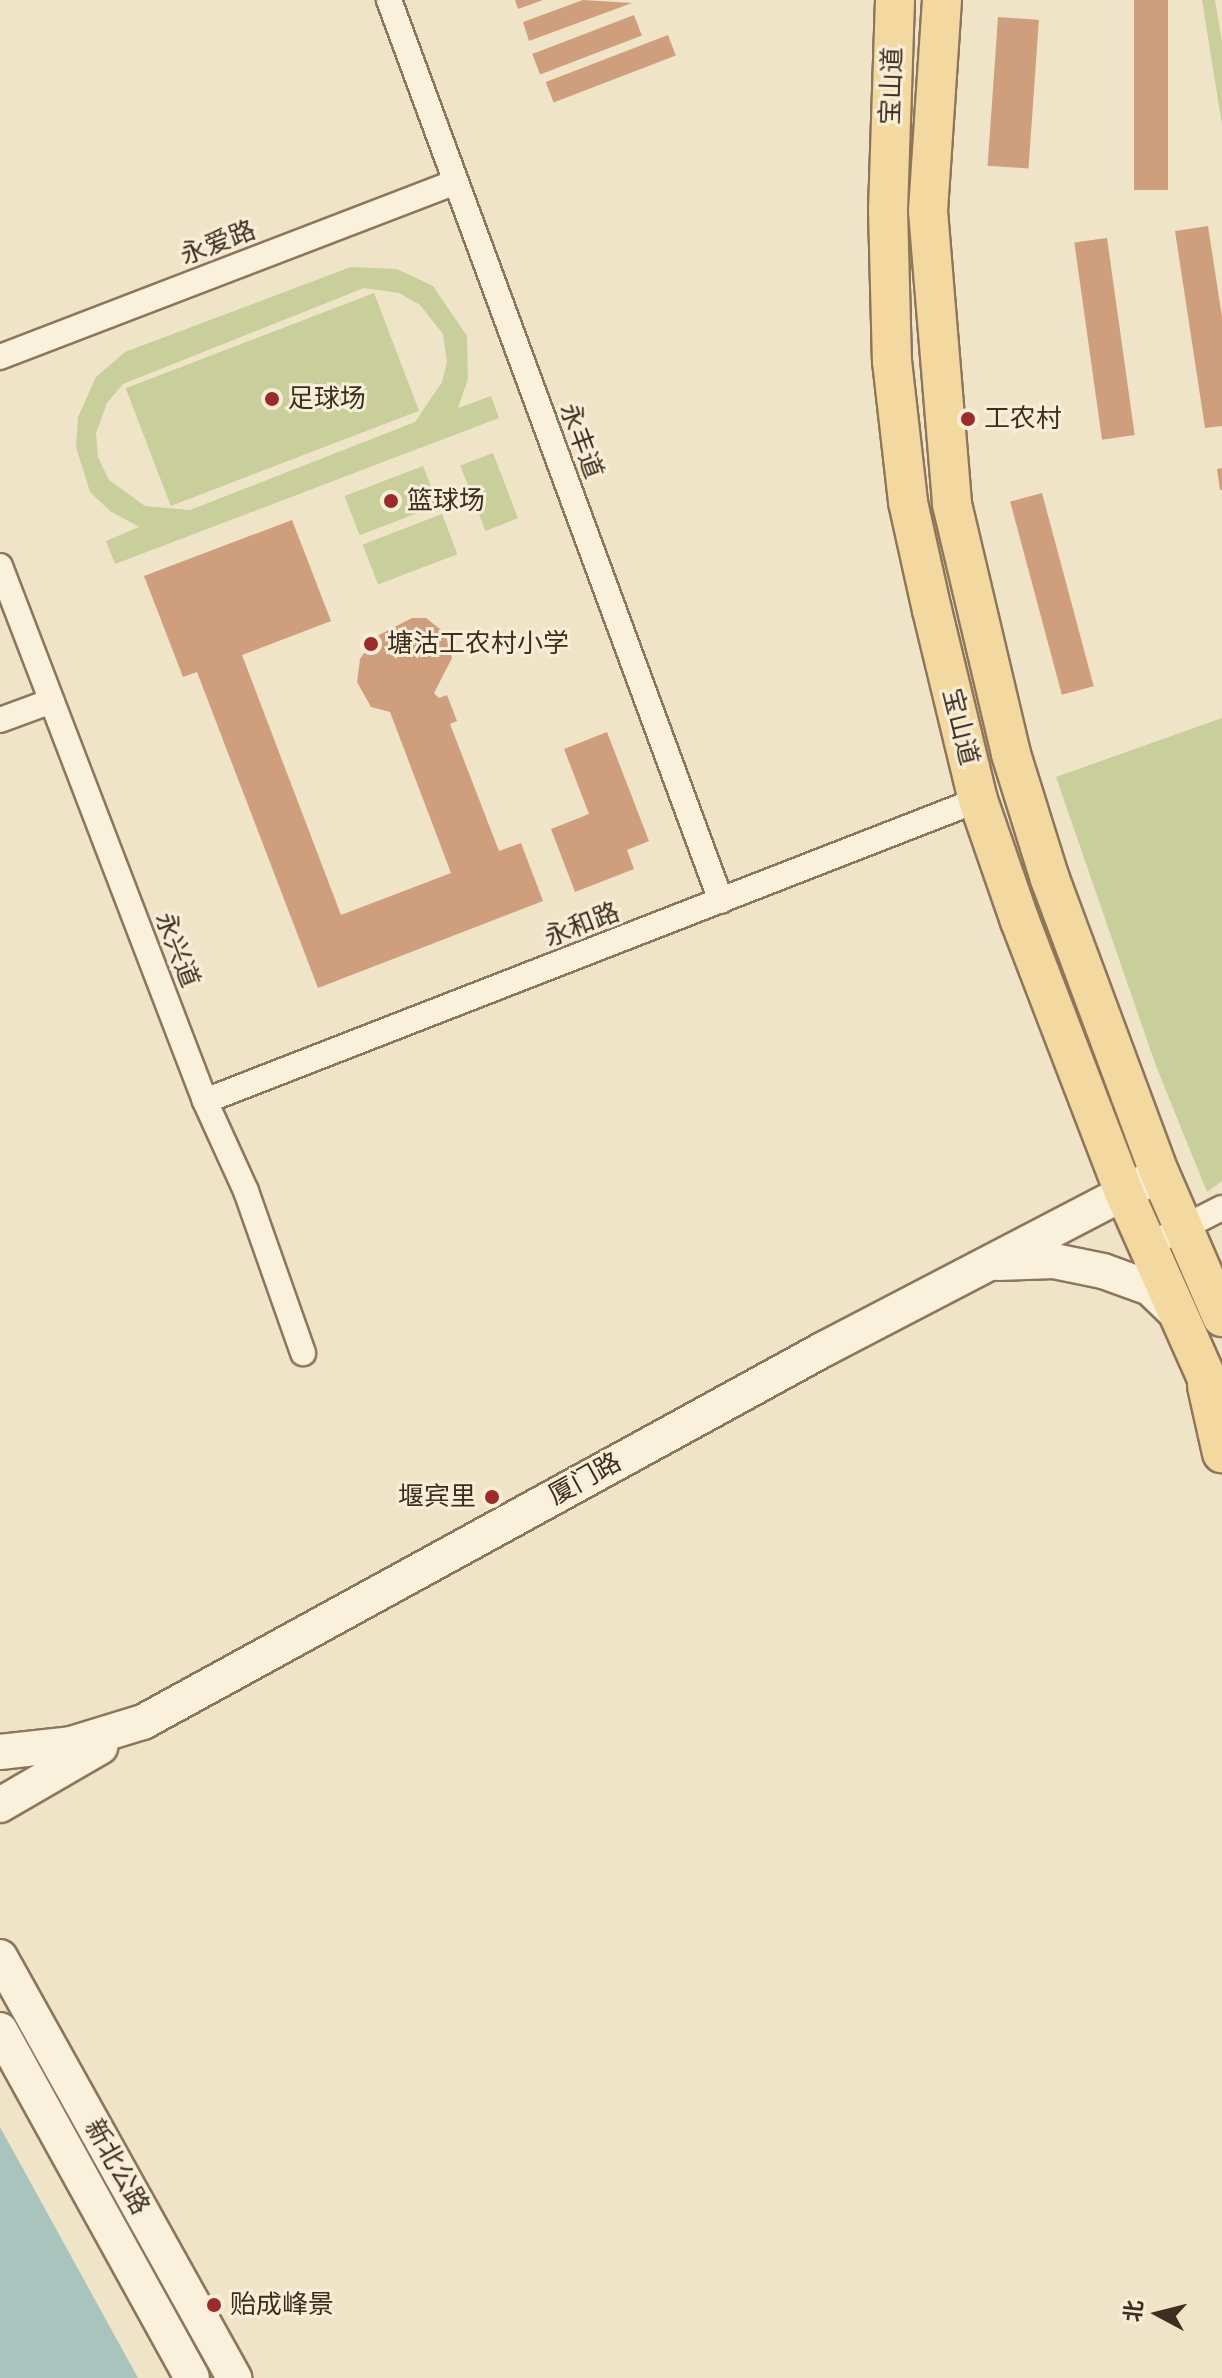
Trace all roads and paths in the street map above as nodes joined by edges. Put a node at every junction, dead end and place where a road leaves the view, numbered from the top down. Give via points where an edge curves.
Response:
1 (389, 0) edge
2 (895, 0) edge
3 (942, 0) edge
4 (456, 182) junction
5 (0, 357) edge
6 (0, 566) edge
7 (52, 701) junction
8 (0, 720) edge
9 (978, 800) junction
10 (721, 901) junction
11 (205, 1101) junction
12 (1156, 1165) junction
13 (1119, 1181) junction
14 (1222, 1208) edge
15 (1182, 1229) junction
16 (1147, 1246) junction
17 (978, 1267) junction
18 (1175, 1312) junction
19 (1222, 1317) edge
20 (303, 1353) dead end
21 (1214, 1398) edge
22 (1222, 1453) edge
23 (143, 1722) junction
24 (0, 1731) edge
25 (0, 1752) edge
26 (0, 1805) edge
27 (0, 1957) edge
28 (0, 2030) edge
29 (192, 2378) edge
30 (234, 2378) edge

1 - 4 street, 永丰道
2 - 9 main road, 宝山道 via 888,210 892,361 908,502
3 - 12 main road, 宝山道 via 928,211 952,504 1011,754 1050,879
4 - 5 street, 永爱路
4 - 10 street, 永丰道
6 - 7 street, 永兴道
7 - 8 street
7 - 11 street, 永兴道
9 - 10 street, 永和路
9 - 13 main road, 宝山道 via 1042,985
10 - 11 street, 永和路
11 - 20 street, 永兴道 via 246,1191
12 - 13 street, 厦门路
12 - 15 main road, 宝山道
13 - 16 main road, 宝山道
13 - 17 street, 厦门路
13 - 24 street, 厦门路 via 105,1717
14 - 15 street
15 - 16 street
15 - 19 main road, 宝山道
16 - 18 main road, 宝山道
17 - 18 street via 1022,1259 1079,1266 1150,1288
17 - 23 street, 厦门路
18 - 21 main road, 宝山道
21 - 22 main road, 宝山道
23 - 25 street, 厦门路 via 71,1744
23 - 26 street
27 - 30 street, 新北公路
28 - 29 street, 新北公路

